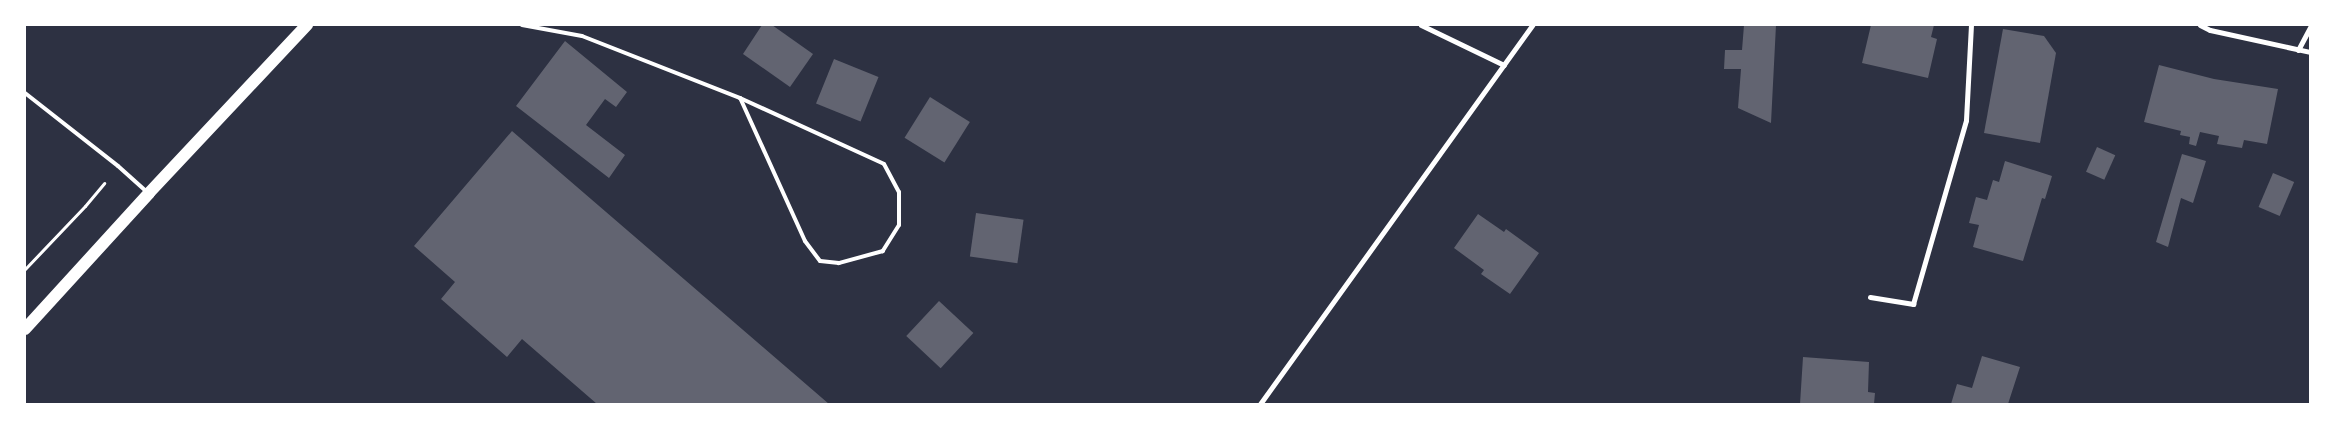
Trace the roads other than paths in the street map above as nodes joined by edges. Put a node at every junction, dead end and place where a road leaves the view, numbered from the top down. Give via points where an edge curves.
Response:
1 (307, 25) edge
2 (522, 25) edge
3 (1421, 25) edge
4 (1532, 25) edge
5 (1971, 25) edge
6 (2200, 25) edge
7 (2310, 27) edge
8 (2298, 50) junction
9 (2310, 52) edge
10 (1504, 65) junction
11 (25, 93) edge
12 (740, 98) junction
13 (149, 193) junction
14 (1870, 297) dead end
15 (25, 330) edge
16 (1260, 404) edge

1 - 13 main road
2 - 12 lane via 582,36
3 - 10 street
4 - 10 street
5 - 14 street via 1966,120 1913,304
6 - 8 street
7 - 8 street
8 - 9 street
10 - 16 street
11 - 13 lane
12 - 12 lane via 884,164 900,192 899,225 883,251 839,263 820,261 804,241
13 - 15 main road

